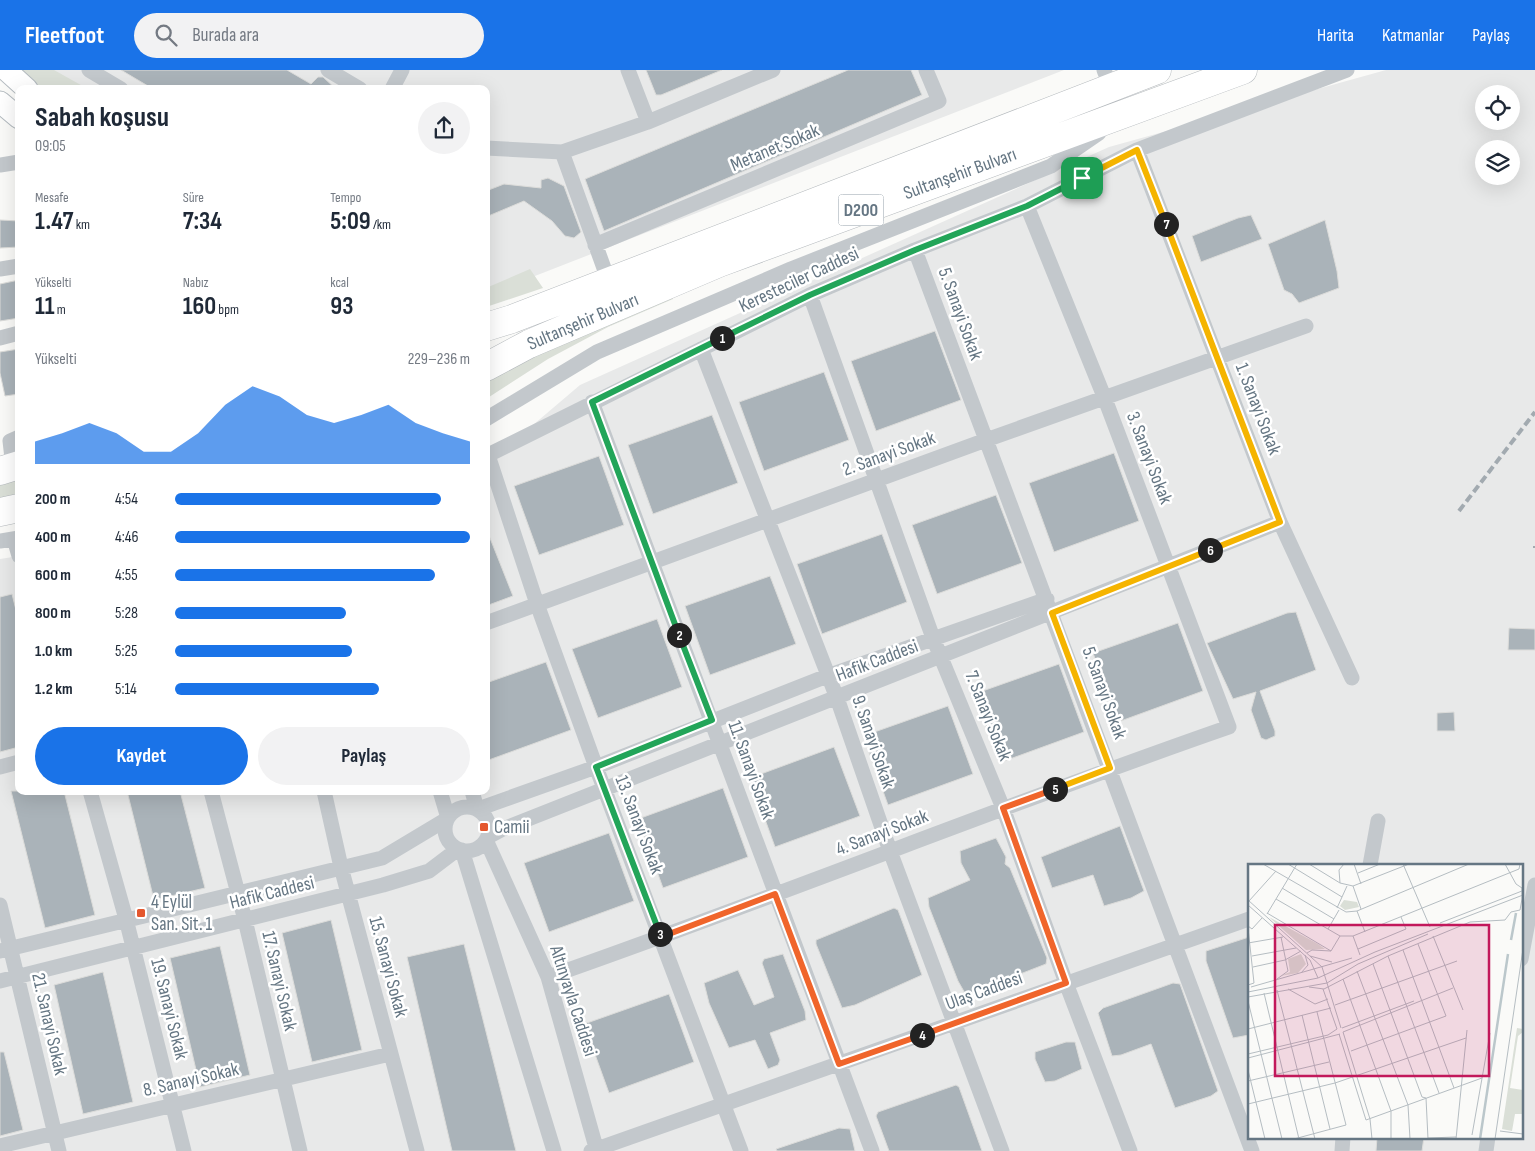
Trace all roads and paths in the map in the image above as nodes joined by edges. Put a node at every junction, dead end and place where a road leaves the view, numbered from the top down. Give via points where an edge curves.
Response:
1 (6, 70) edge
2 (89, 70) edge
3 (328, 70) edge
4 (402, 70) edge
5 (628, 70) edge
6 (773, 70) edge
7 (926, 70) edge
8 (1157, 70) edge
9 (1243, 70) edge
10 (1347, 70) edge
11 (1108, 79) edge
12 (23, 85) edge
13 (114, 85) edge
14 (353, 85) edge
15 (394, 85) edge
16 (0, 102) edge
17 (1132, 110) junction
18 (15, 115) edge
19 (648, 122) junction
20 (490, 148) edge
21 (1137, 150) junction
22 (562, 152) junction
23 (15, 163) edge
24 (0, 165) edge
25 (1027, 206) junction
26 (595, 245) junction
27 (915, 250) junction
28 (15, 267) edge
29 (0, 269) edge
30 (609, 282) junction
31 (810, 295) junction
32 (490, 326) edge
33 (1306, 326) dead end
34 (15, 334) edge
35 (0, 338) edge
36 (701, 349) junction
37 (1218, 357) junction
38 (490, 364) edge
39 (1105, 399) junction
40 (592, 402) junction
41 (490, 417) edge
42 (986, 440) junction
43 (490, 454) edge
44 (490, 465) edge
45 (875, 480) junction
46 (15, 509) edge
47 (0, 512) edge
48 (766, 520) junction
49 (1280, 522) junction
50 (651, 562) junction
51 (1170, 566) junction
52 (537, 604) junction
53 (1050, 606) junction
54 (490, 622) edge
55 (933, 638) junction
56 (943, 657) junction
57 (827, 676) junction
58 (1352, 678) dead end
59 (837, 698) junction
60 (712, 720) junction
61 (1229, 727) joint
62 (719, 743) junction
63 (15, 763) edge
64 (0, 767) edge
65 (596, 767) junction
66 (1110, 768) junction
67 (603, 787) junction
68 (91, 795) edge
69 (212, 795) edge
70 (325, 795) edge
71 (441, 795) edge
72 (473, 795) edge
73 (1003, 808) junction
74 (478, 809) junction
75 (448, 818) junction
76 (1378, 821) dead end
77 (487, 839) junction
78 (460, 850) junction
79 (890, 851) junction
80 (1370, 864) edge
81 (342, 867) junction
82 (1535, 885) edge
83 (237, 892) junction
84 (349, 894) junction
85 (775, 894) junction
86 (0, 905) edge
87 (126, 919) junction
88 (1248, 919) edge
89 (245, 920) junction
90 (661, 937) junction
91 (1176, 943) junction
92 (133, 948) junction
93 (5, 950) edge
94 (1522, 954) edge
95 (18, 976) junction
96 (548, 977) junction
97 (0, 981) edge
98 (1066, 983) junction
99 (955, 1022) junction
100 (390, 1054) junction
101 (839, 1064) junction
102 (281, 1080) junction
103 (172, 1104) junction
104 (724, 1105) junction
105 (54, 1133) junction
106 (1343, 1138) edge
107 (1488, 1138) edge
108 (0, 1146) edge
109 (595, 1150) edge
110 (59, 1151) edge
111 (184, 1151) edge
112 (300, 1151) edge
113 (417, 1151) edge
114 (554, 1151) edge
115 (741, 1151) edge
116 (872, 1151) edge
117 (1002, 1151) edge
118 (1130, 1151) edge
119 (1252, 1151) edge
120 (1342, 1151) edge
121 (1486, 1151) edge

1 - 12 street
2 - 13 street
3 - 14 street
4 - 15 street
5 - 19 street
6 - 19 street
7 - 26 street, Metanet Sokak via 939,101
8 - 11 highway, Sultanşehir Bulvarı / D200
9 - 17 highway, Sultanşehir Bulvarı / D200
10 - 21 street, Keresteciler Caddesi
11 - 30 highway, Sultanşehir Bulvarı / D200
16 - 18 street
17 - 38 highway, Sultanşehir Bulvarı / D200 via 719,263 529,344
17 - 41 street via 1051,166 791,269 597,352
19 - 22 street
20 - 22 street
21 - 25 street, Keresteciler Caddesi
21 - 37 street, 1. Sanayi Sokak
22 - 26 street
23 - 24 street
25 - 27 street, Keresteciler Caddesi
25 - 39 street, 3. Sanayi Sokak
26 - 30 street
27 - 31 street, Keresteciler Caddesi
27 - 42 street, 5. Sanayi Sokak
28 - 29 street
30 - 32 highway, Sultanşehir Bulvarı / D200
31 - 36 street, Keresteciler Caddesi
31 - 45 street, 7. Sanayi Sokak
33 - 37 street, 2. Sanayi Sokak
34 - 35 street
36 - 40 street, Keresteciler Caddesi
36 - 48 street, 9. Sanayi Sokak
37 - 39 street, 2. Sanayi Sokak
37 - 49 street, 1. Sanayi Sokak
39 - 42 street, 2. Sanayi Sokak
39 - 51 street, 3. Sanayi Sokak
40 - 43 street, Keresteciler Caddesi
40 - 50 street, 11. Sanayi Sokak
42 - 45 street, 2. Sanayi Sokak
42 - 53 street, 5. Sanayi Sokak
44 - 52 street, 13. Sanayi Sokak
45 - 48 street, 2. Sanayi Sokak
45 - 55 street, 7. Sanayi Sokak
46 - 47 highway
48 - 50 street, 2. Sanayi Sokak
48 - 57 street, 9. Sanayi Sokak
49 - 51 street, Hafik Caddesi
49 - 58 street, 1. Sanayi Sokak
50 - 52 street, 2. Sanayi Sokak
50 - 60 street, 11. Sanayi Sokak
51 - 53 street, Hafik Caddesi
51 - 61 street, 3. Sanayi Sokak
52 - 54 street, 2. Sanayi Sokak
52 - 65 street, 13. Sanayi Sokak
53 - 55 street, Hafik Caddesi
53 - 56 street, Hafik Caddesi
53 - 66 street, 5. Sanayi Sokak
55 - 56 street, 7. Sanayi Sokak
55 - 57 street, Hafik Caddesi
56 - 59 street, Hafik Caddesi
56 - 73 street, 7. Sanayi Sokak
57 - 59 street, 9. Sanayi Sokak
57 - 60 street, Hafik Caddesi
59 - 62 street, Hafik Caddesi
59 - 79 street, 9. Sanayi Sokak
60 - 62 street, 11. Sanayi Sokak
60 - 65 street, Hafik Caddesi
61 - 66 street, 4. Sanayi Sokak
62 - 67 street, Hafik Caddesi
62 - 85 street, 11. Sanayi Sokak
63 - 64 street
65 - 67 street, 13. Sanayi Sokak
65 - 74 street, Hafik Caddesi
66 - 73 street, 4. Sanayi Sokak
66 - 91 street, 5. Sanayi Sokak
67 - 77 street, Hafik Caddesi via 503,829
67 - 90 street, 13. Sanayi Sokak
68 - 87 street, 19. Sanayi Sokak
69 - 83 street, 17. Sanayi Sokak
70 - 81 street, 15. Sanayi Sokak
71 - 75 street
72 - 74 street
73 - 79 street, 4. Sanayi Sokak
73 - 98 street, 7. Sanayi Sokak
74 - 75 street via 463,807
74 - 77 street via 488,821
75 - 78 street via 445,827 447,838
75 - 81 street, Hafik Caddesi via 382,858
76 - 80 street
77 - 78 street via 478,848
77 - 96 street, Altınyayla Caddesi
78 - 84 street, Hafik Caddesi via 429,871
78 - 114 street
79 - 85 street, 4. Sanayi Sokak
79 - 99 street, 9. Sanayi Sokak
81 - 83 street, Hafik Caddesi
81 - 84 street, 15. Sanayi Sokak
82 - 94 street
83 - 87 street, Hafik Caddesi
83 - 89 street, 17. Sanayi Sokak
84 - 89 street, Hafik Caddesi
84 - 100 street, 15. Sanayi Sokak
85 - 90 street, 4. Sanayi Sokak
85 - 101 street, 11. Sanayi Sokak
86 - 93 street, 21. Sanayi Sokak
87 - 92 street, 19. Sanayi Sokak
87 - 93 street, Hafik Caddesi
88 - 91 street, Ulaş Caddesi
89 - 92 street, Hafik Caddesi
89 - 102 street, 17. Sanayi Sokak
90 - 96 street, 4. Sanayi Sokak
90 - 104 street, 13. Sanayi Sokak
91 - 98 street, Ulaş Caddesi
91 - 119 street, 5. Sanayi Sokak
92 - 95 street, Hafik Caddesi
92 - 103 street, 19. Sanayi Sokak
93 - 95 street, 21. Sanayi Sokak
95 - 97 street, Hafik Caddesi
95 - 105 street, 21. Sanayi Sokak
96 - 109 street, Altınyayla Caddesi
98 - 99 street, Ulaş Caddesi
98 - 118 street, 7. Sanayi Sokak
99 - 101 street, Ulaş Caddesi
99 - 117 street, 9. Sanayi Sokak
100 - 102 street, 8. Sanayi Sokak
100 - 113 street, 15. Sanayi Sokak
101 - 104 street, Ulaş Caddesi
101 - 116 street, 11. Sanayi Sokak
102 - 103 street, 8. Sanayi Sokak
102 - 112 street, 17. Sanayi Sokak
103 - 105 street, 8. Sanayi Sokak
103 - 111 street, 19. Sanayi Sokak
104 - 109 street, Ulaş Caddesi
104 - 115 street, 13. Sanayi Sokak
105 - 108 street, 8. Sanayi Sokak
105 - 110 street, 21. Sanayi Sokak
106 - 120 street
107 - 121 street

